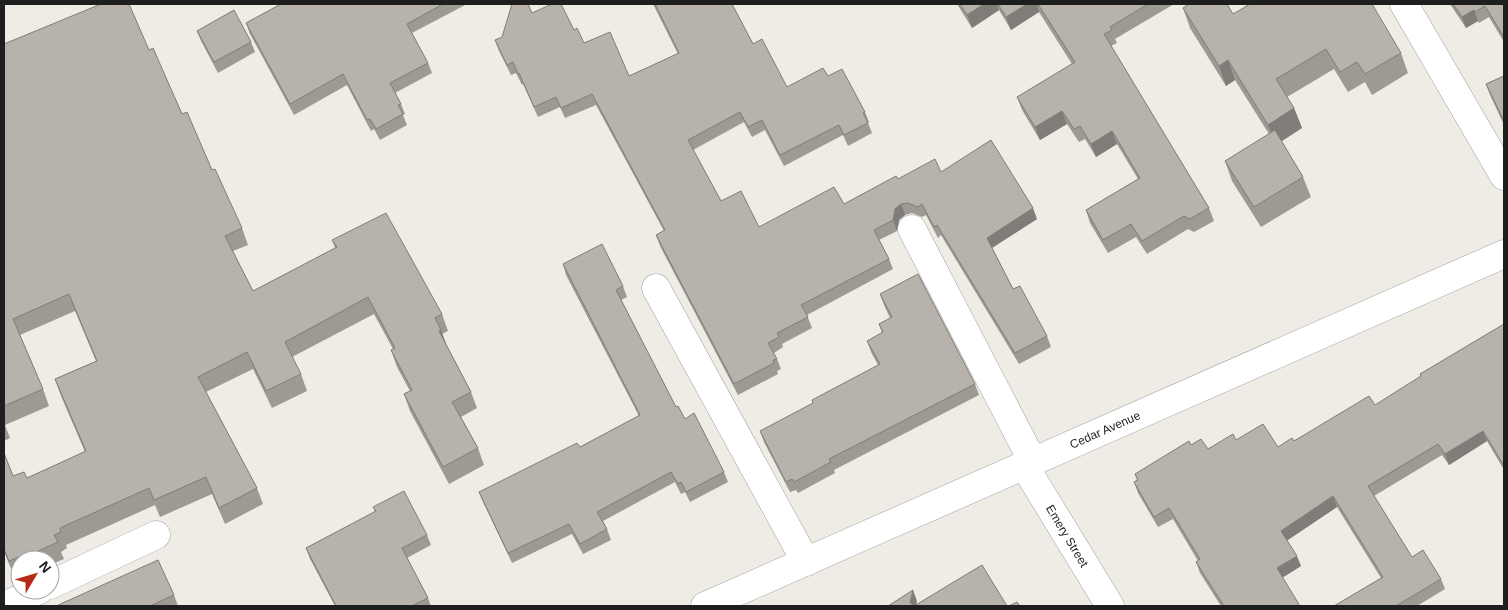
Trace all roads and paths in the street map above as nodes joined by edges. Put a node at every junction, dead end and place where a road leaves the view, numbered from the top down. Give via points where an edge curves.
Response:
1 (1404, 4) edge
2 (1504, 176) edge
3 (912, 229) dead end
4 (1504, 254) edge
5 (656, 288) dead end
6 (1029, 464) junction
7 (156, 536) dead end
8 (806, 562) junction
9 (60, 580) edge
10 (746, 598) edge
11 (17, 600) edge
12 (4, 606) edge
13 (705, 606) edge
14 (1110, 606) edge

1 - 2 street
3 - 6 street, Emery Street
4 - 6 street, Cedar Avenue
5 - 8 street
6 - 8 street, Cedar Avenue
6 - 14 street, Emery Street
7 - 9 street
8 - 10 street, Cedar Avenue
10 - 13 street, Cedar Avenue
11 - 12 street

